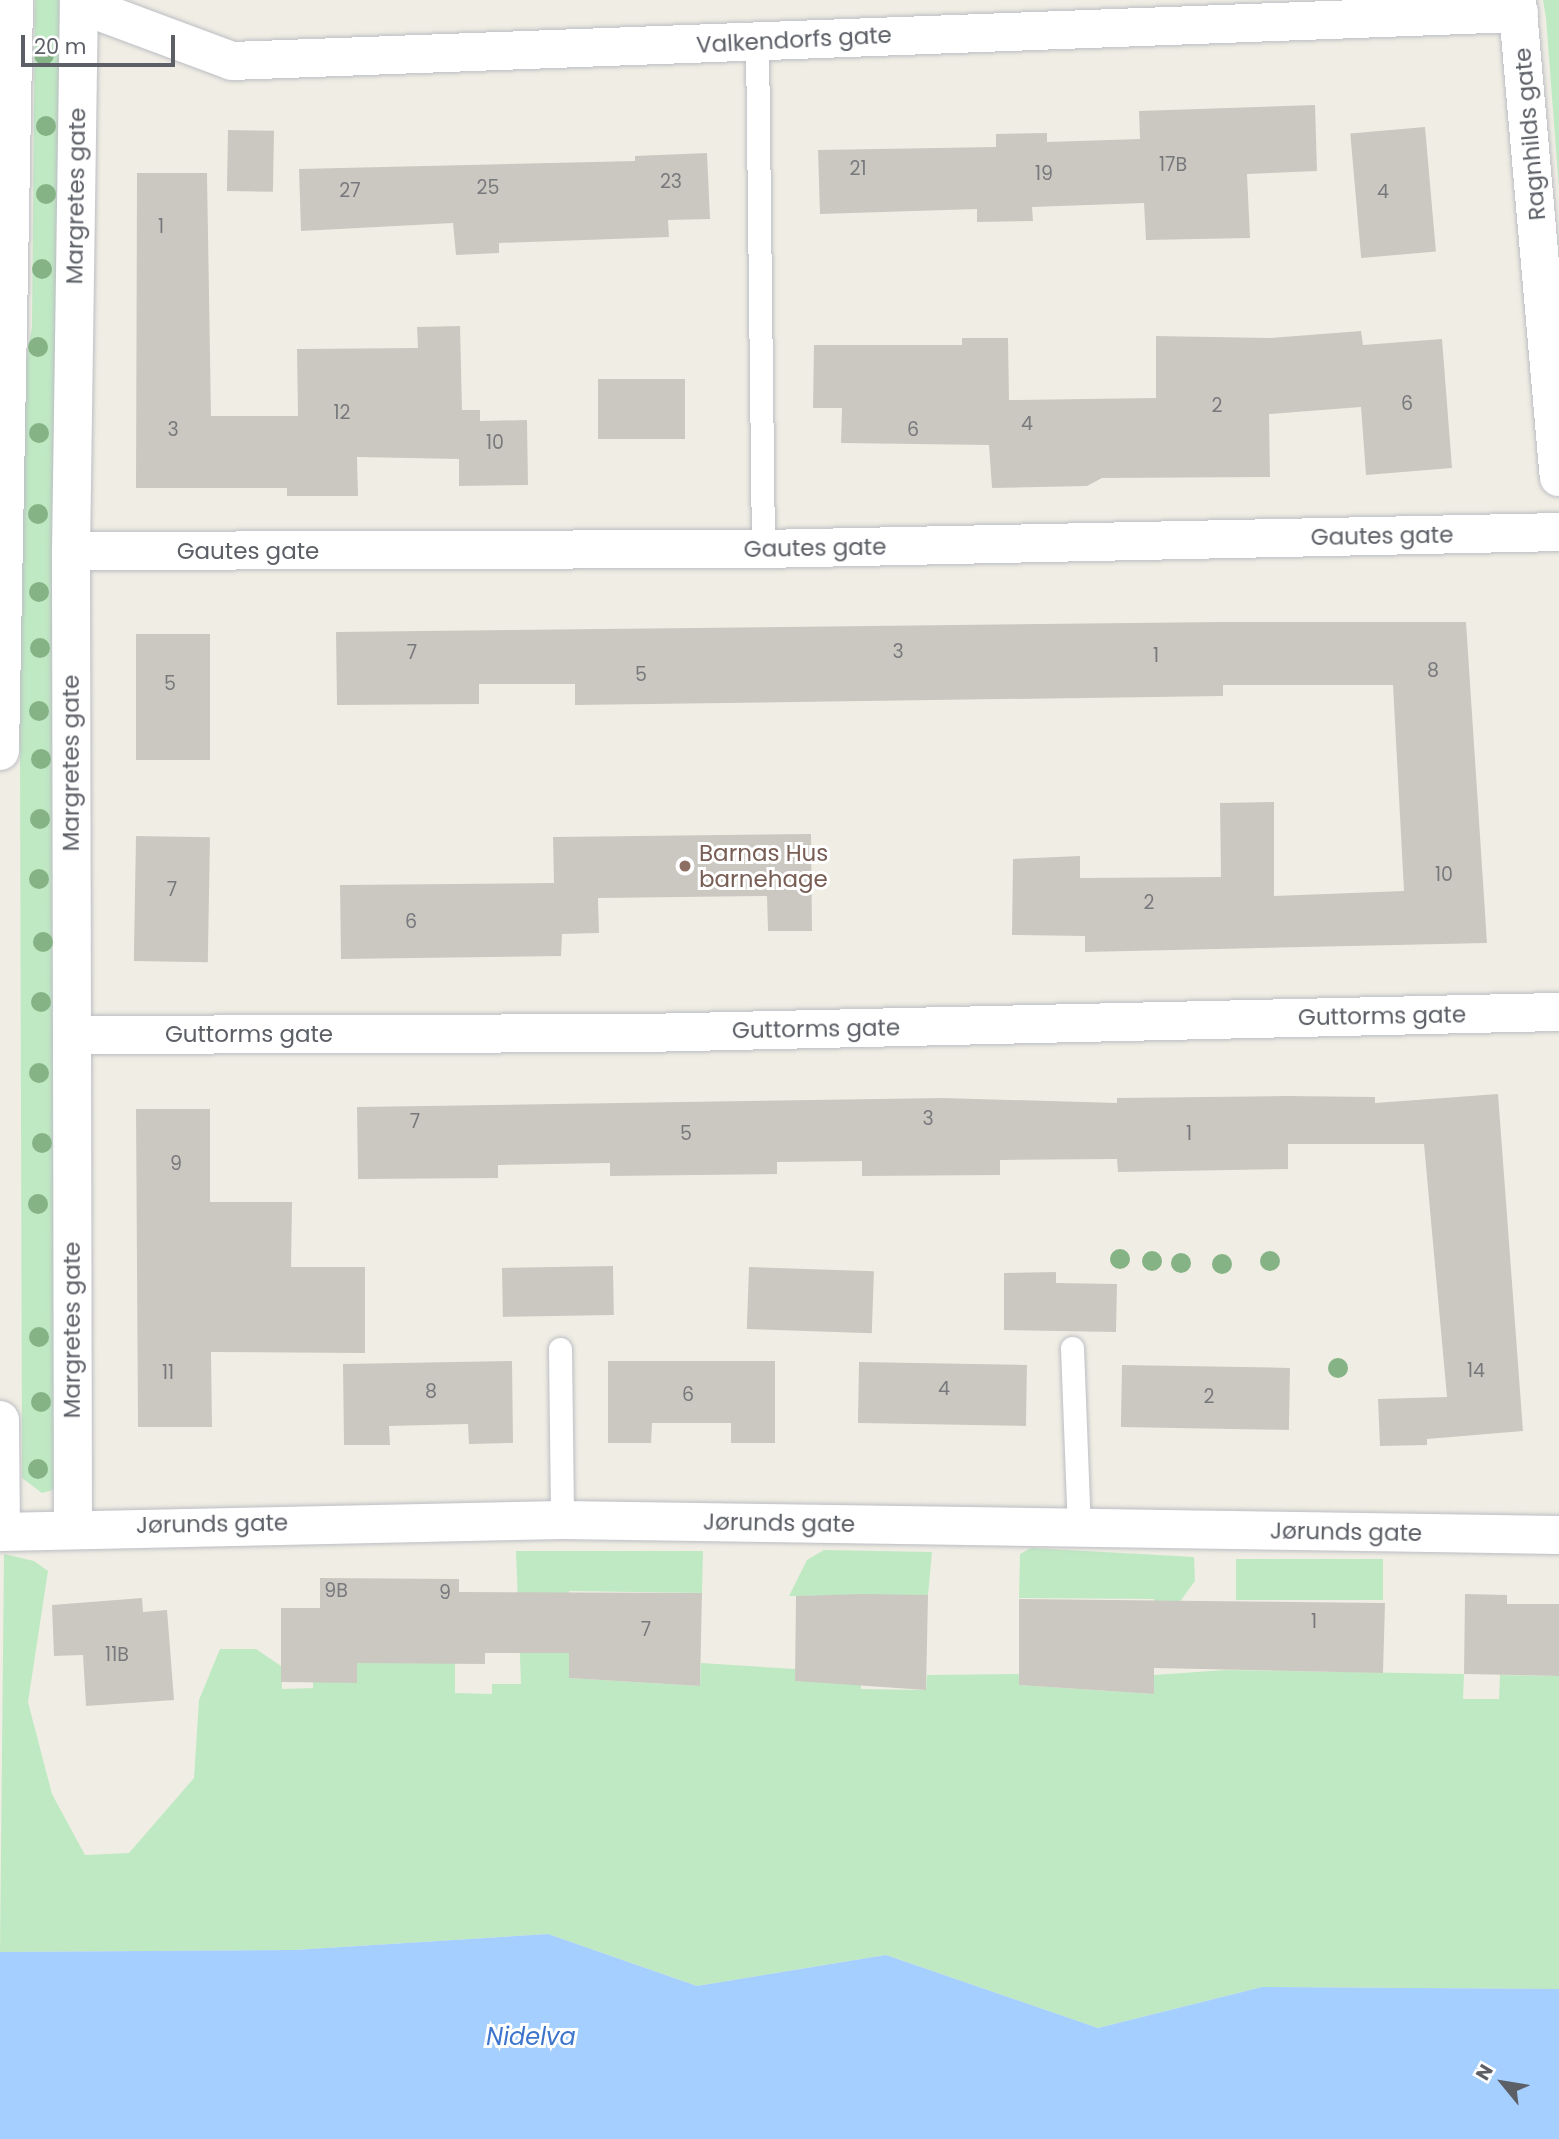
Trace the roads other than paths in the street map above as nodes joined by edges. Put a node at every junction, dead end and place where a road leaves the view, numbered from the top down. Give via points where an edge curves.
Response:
1 (14, 0) edge
2 (79, 2) edge
3 (1518, 7) edge
4 (757, 42) junction
5 (4, 336) edge
6 (1558, 465) edge
7 (1559, 533) edge
8 (763, 549) junction
9 (71, 551) junction
10 (0, 751) edge
11 (1559, 1012) edge
12 (72, 1035) junction
13 (1072, 1348) dead end
14 (560, 1349) dead end
15 (0, 1420) edge
16 (562, 1520) junction
17 (73, 1526) junction
18 (1079, 1528) junction
19 (1, 1532) edge
20 (1559, 1535) edge

1 - 5 street
2 - 4 street, Valkendorfs gate via 232,61
2 - 9 street, Margretes gate
3 - 4 street, Valkendorfs gate
3 - 6 street, Ragnhilds gate
4 - 8 lane
5 - 10 street
7 - 8 street, Gautes gate
8 - 9 street, Gautes gate
9 - 12 street, Margretes gate
11 - 12 street, Guttorms gate via 645,1033
12 - 17 street, Margretes gate
13 - 18 lane
14 - 16 lane
15 - 19 street
16 - 17 street, Jørunds gate
16 - 18 street, Jørunds gate
17 - 19 street, Jørunds gate
18 - 20 street, Jørunds gate

